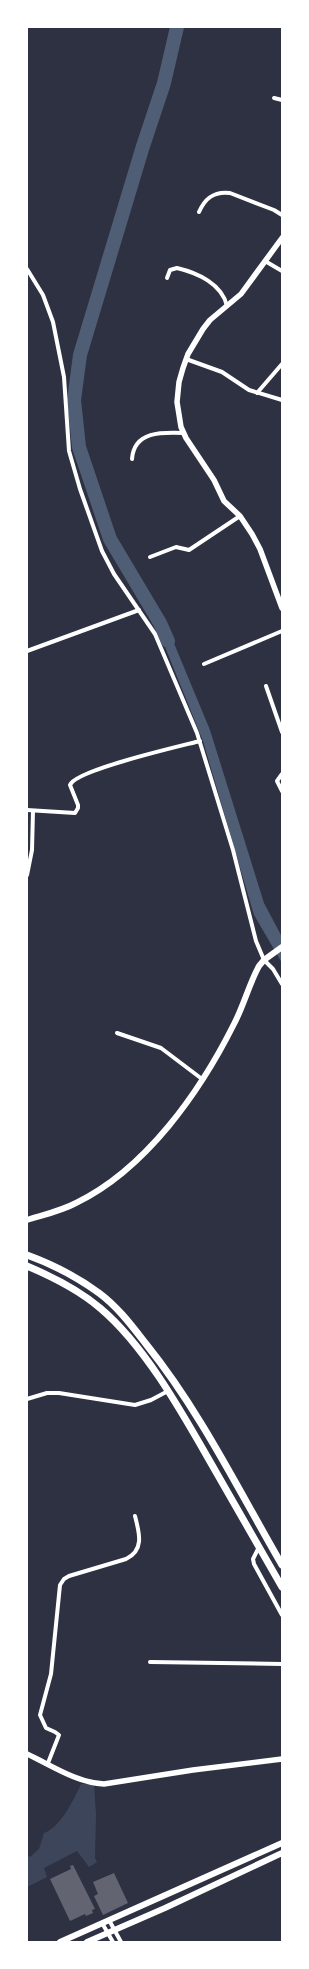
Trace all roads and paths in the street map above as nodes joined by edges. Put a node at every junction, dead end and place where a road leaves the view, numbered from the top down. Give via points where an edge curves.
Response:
1 (274, 98) dead end
2 (282, 100) edge
3 (199, 212) dead end
4 (282, 215) edge
5 (282, 238) edge
6 (265, 261) junction
7 (27, 269) edge
8 (282, 271) edge
9 (167, 278) dead end
10 (227, 307) junction
11 (186, 359) junction
12 (282, 364) edge
13 (257, 393) junction
14 (282, 400) edge
15 (184, 432) junction
16 (132, 459) dead end
17 (240, 516) junction
18 (150, 557) dead end
19 (282, 608) edge
20 (139, 610) junction
21 (282, 631) edge
22 (27, 651) edge
23 (204, 664) dead end
24 (266, 686) dead end
25 (282, 732) edge
26 (200, 741) junction
27 (282, 774) edge
28 (282, 790) edge
29 (27, 810) edge
30 (33, 811) junction
31 (28, 859) edge
32 (27, 875) edge
33 (282, 947) edge
34 (264, 960) junction
35 (282, 984) edge
36 (117, 1033) dead end
37 (202, 1079) junction
38 (27, 1220) edge
39 (27, 1255) edge
40 (27, 1266) edge
41 (168, 1391) junction
42 (27, 1399) edge
43 (135, 1516) dead end
44 (259, 1547) junction
45 (282, 1565) edge
46 (282, 1587) edge
47 (282, 1615) edge
48 (150, 1662) dead end
49 (282, 1664) edge
50 (27, 1754) edge
51 (282, 1759) edge
52 (48, 1764) junction
53 (282, 1843) edge
54 (282, 1853) edge
55 (109, 1920) junction
56 (102, 1923) junction
57 (115, 1930) junction
58 (108, 1933) junction
59 (60, 1942) edge
60 (87, 1942) edge
61 (113, 1942) edge
62 (121, 1942) edge

1 - 2 street
3 - 4 street via 210,197 224,192
5 - 6 street
6 - 8 street
6 - 10 street via 241,294
7 - 20 street via 43,295 53,322 64,377 69,451 80,489 102,551 114,574
9 - 10 street via 170,270 177,268 204,278 223,294
10 - 11 street via 210,320
11 - 13 street via 222,372
11 - 15 street via 179,382 177,402
12 - 13 street
13 - 14 street
15 - 16 street via 161,432 144,437 134,450
15 - 17 street via 224,501
17 - 18 street via 189,550 176,547
17 - 19 street via 260,549
20 - 22 street
20 - 26 street via 155,634
21 - 23 street
24 - 25 street
26 - 30 street via 100,768 74,779 70,785 78,805 75,813
26 - 34 street via 233,850 256,941
27 - 28 street via 277,781
29 - 30 street
30 - 31 street
31 - 32 street
33 - 34 main road
34 - 35 street
34 - 37 main road via 256,972 232,1028
36 - 37 street via 161,1048
37 - 38 main road via 170,1124 128,1167 80,1201
39 - 45 main road via 69,1274 98,1293 133,1327 161,1362 188,1403
40 - 41 main road via 73,1289 101,1309 133,1344
41 - 42 street via 135,1405 59,1393 47,1393
41 - 44 main road
43 - 52 street via 140,1541 134,1554 126,1559 69,1576 60,1584 51,1674 40,1715 46,1728 59,1735
44 - 46 main road
44 - 47 street via 253,1561
48 - 49 street
50 - 52 street
51 - 52 street via 104,1784 94,1784
53 - 55 main road
54 - 57 main road
55 - 56 main road
55 - 57 street
56 - 58 street
56 - 59 main road
57 - 58 main road
57 - 62 street
58 - 60 main road
58 - 61 street

